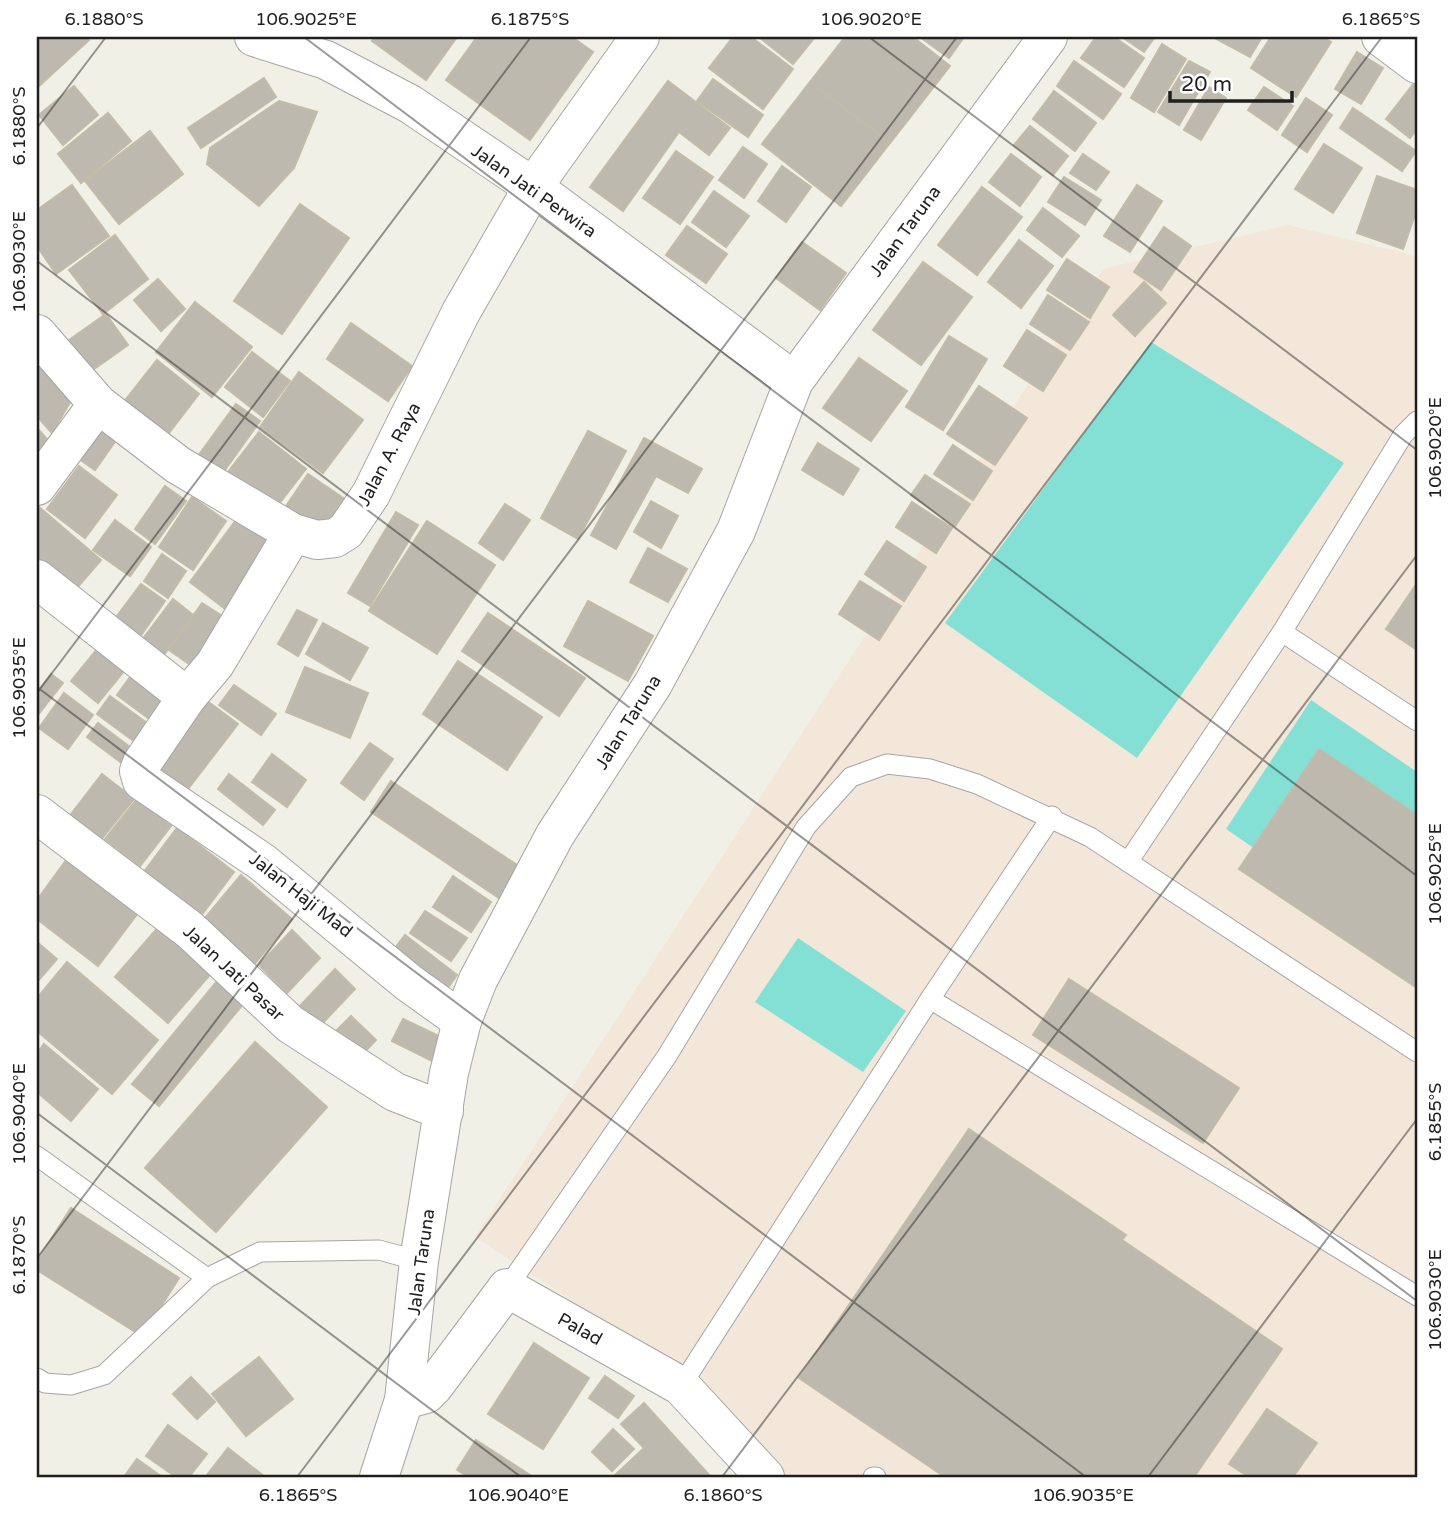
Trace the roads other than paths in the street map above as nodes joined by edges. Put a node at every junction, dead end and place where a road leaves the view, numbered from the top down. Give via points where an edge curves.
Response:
1 (254, 37) edge
2 (640, 37) edge
3 (1048, 37) edge
4 (1381, 37) edge
5 (1417, 64) edge
6 (533, 187) junction
7 (37, 334) edge
8 (794, 381) junction
9 (98, 404) junction
10 (1417, 421) edge
11 (37, 486) edge
12 (293, 533) junction
13 (37, 579) edge
14 (1282, 632) junction
15 (187, 697) junction
16 (1417, 721) edge
17 (37, 814) edge
18 (1052, 816) junction
19 (1128, 862) junction
20 (930, 999) junction
21 (462, 1021) junction
22 (1417, 1052) edge
23 (444, 1111) junction
24 (37, 1156) edge
25 (419, 1261) junction
26 (207, 1278) junction
27 (507, 1288) junction
28 (1417, 1296) edge
29 (37, 1378) edge
30 (681, 1386) junction
31 (404, 1400) junction
32 (379, 1477) edge
33 (765, 1477) edge

1 - 6 street, Jalan Jati Perwira via 326,60 410,104
2 - 6 street
3 - 8 street, Jalan Taruna
4 - 5 street
6 - 8 street, Jalan Jati Perwira
6 - 12 street, Jalan A. Raya via 461,312 372,494 335,538 317,540
7 - 9 street, Jalan A. Raya
8 - 21 street, Jalan Taruna via 736,531 653,684 555,835 478,980
9 - 11 street
9 - 12 street, Jalan A. Raya via 178,465
10 - 14 lane via 1403,435
12 - 15 street via 215,664
13 - 15 street
14 - 16 lane
14 - 19 lane
15 - 21 street, Jalan Haji Mad via 139,771 142,780 262,862 408,983
17 - 23 street, Jalan Jati Pasar via 190,930 290,1024 395,1092
18 - 19 lane
18 - 20 lane
18 - 27 lane via 930,769 887,764 850,777 806,827 667,1056
19 - 22 lane
20 - 28 lane
20 - 30 lane
21 - 23 street, Jalan Taruna
23 - 25 street, Jalan Taruna
24 - 26 lane
25 - 26 lane via 379,1250 260,1252
25 - 31 street, Jalan Taruna
26 - 29 lane via 104,1375 71,1385
27 - 30 street, Palad
27 - 31 street via 434,1387
30 - 33 street, Palad
31 - 32 street, Jalan Taruna

